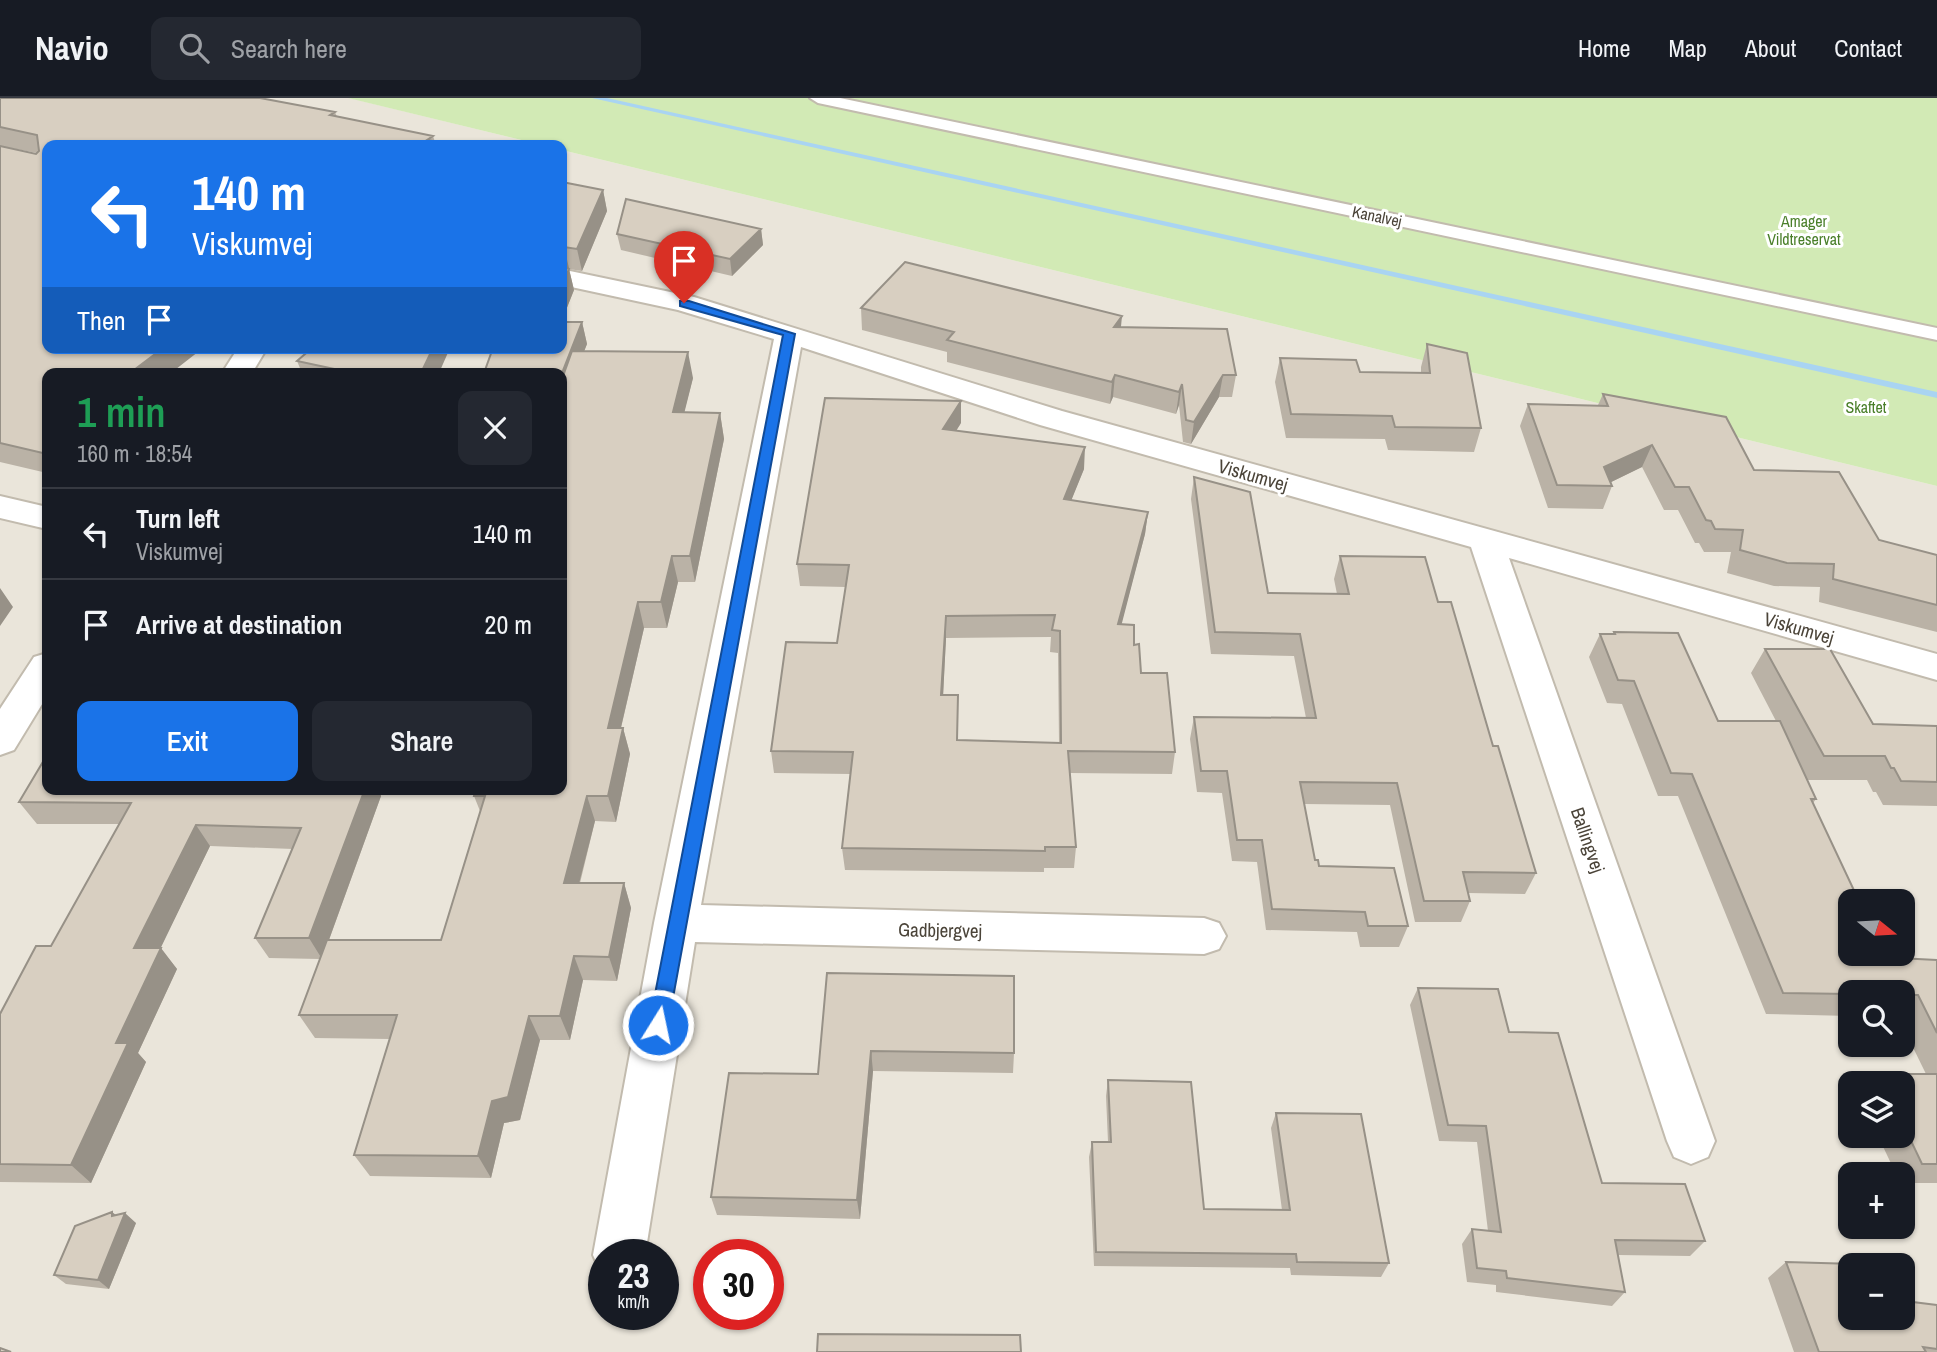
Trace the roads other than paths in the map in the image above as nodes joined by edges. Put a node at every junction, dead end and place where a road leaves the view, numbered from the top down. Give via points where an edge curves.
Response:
1 (818, 98) edge
2 (570, 279) edge
3 (789, 334) junction
4 (1937, 334) edge
5 (0, 507) edge
6 (42, 517) edge
7 (1485, 539) junction
8 (1937, 667) edge
9 (42, 674) edge
10 (0, 740) edge
11 (676, 923) junction
12 (1204, 936) dead end
13 (1691, 1141) dead end
14 (622, 1239) edge

1 - 4 lane, Kanalvej
2 - 3 street, Viskumvej via 684,303
3 - 7 street, Viskumvej via 1051,418
3 - 11 street
5 - 6 street
7 - 8 street, Viskumvej
7 - 13 street, Ballingvej
9 - 10 street
11 - 12 street, Gadbjergvej
11 - 14 street

